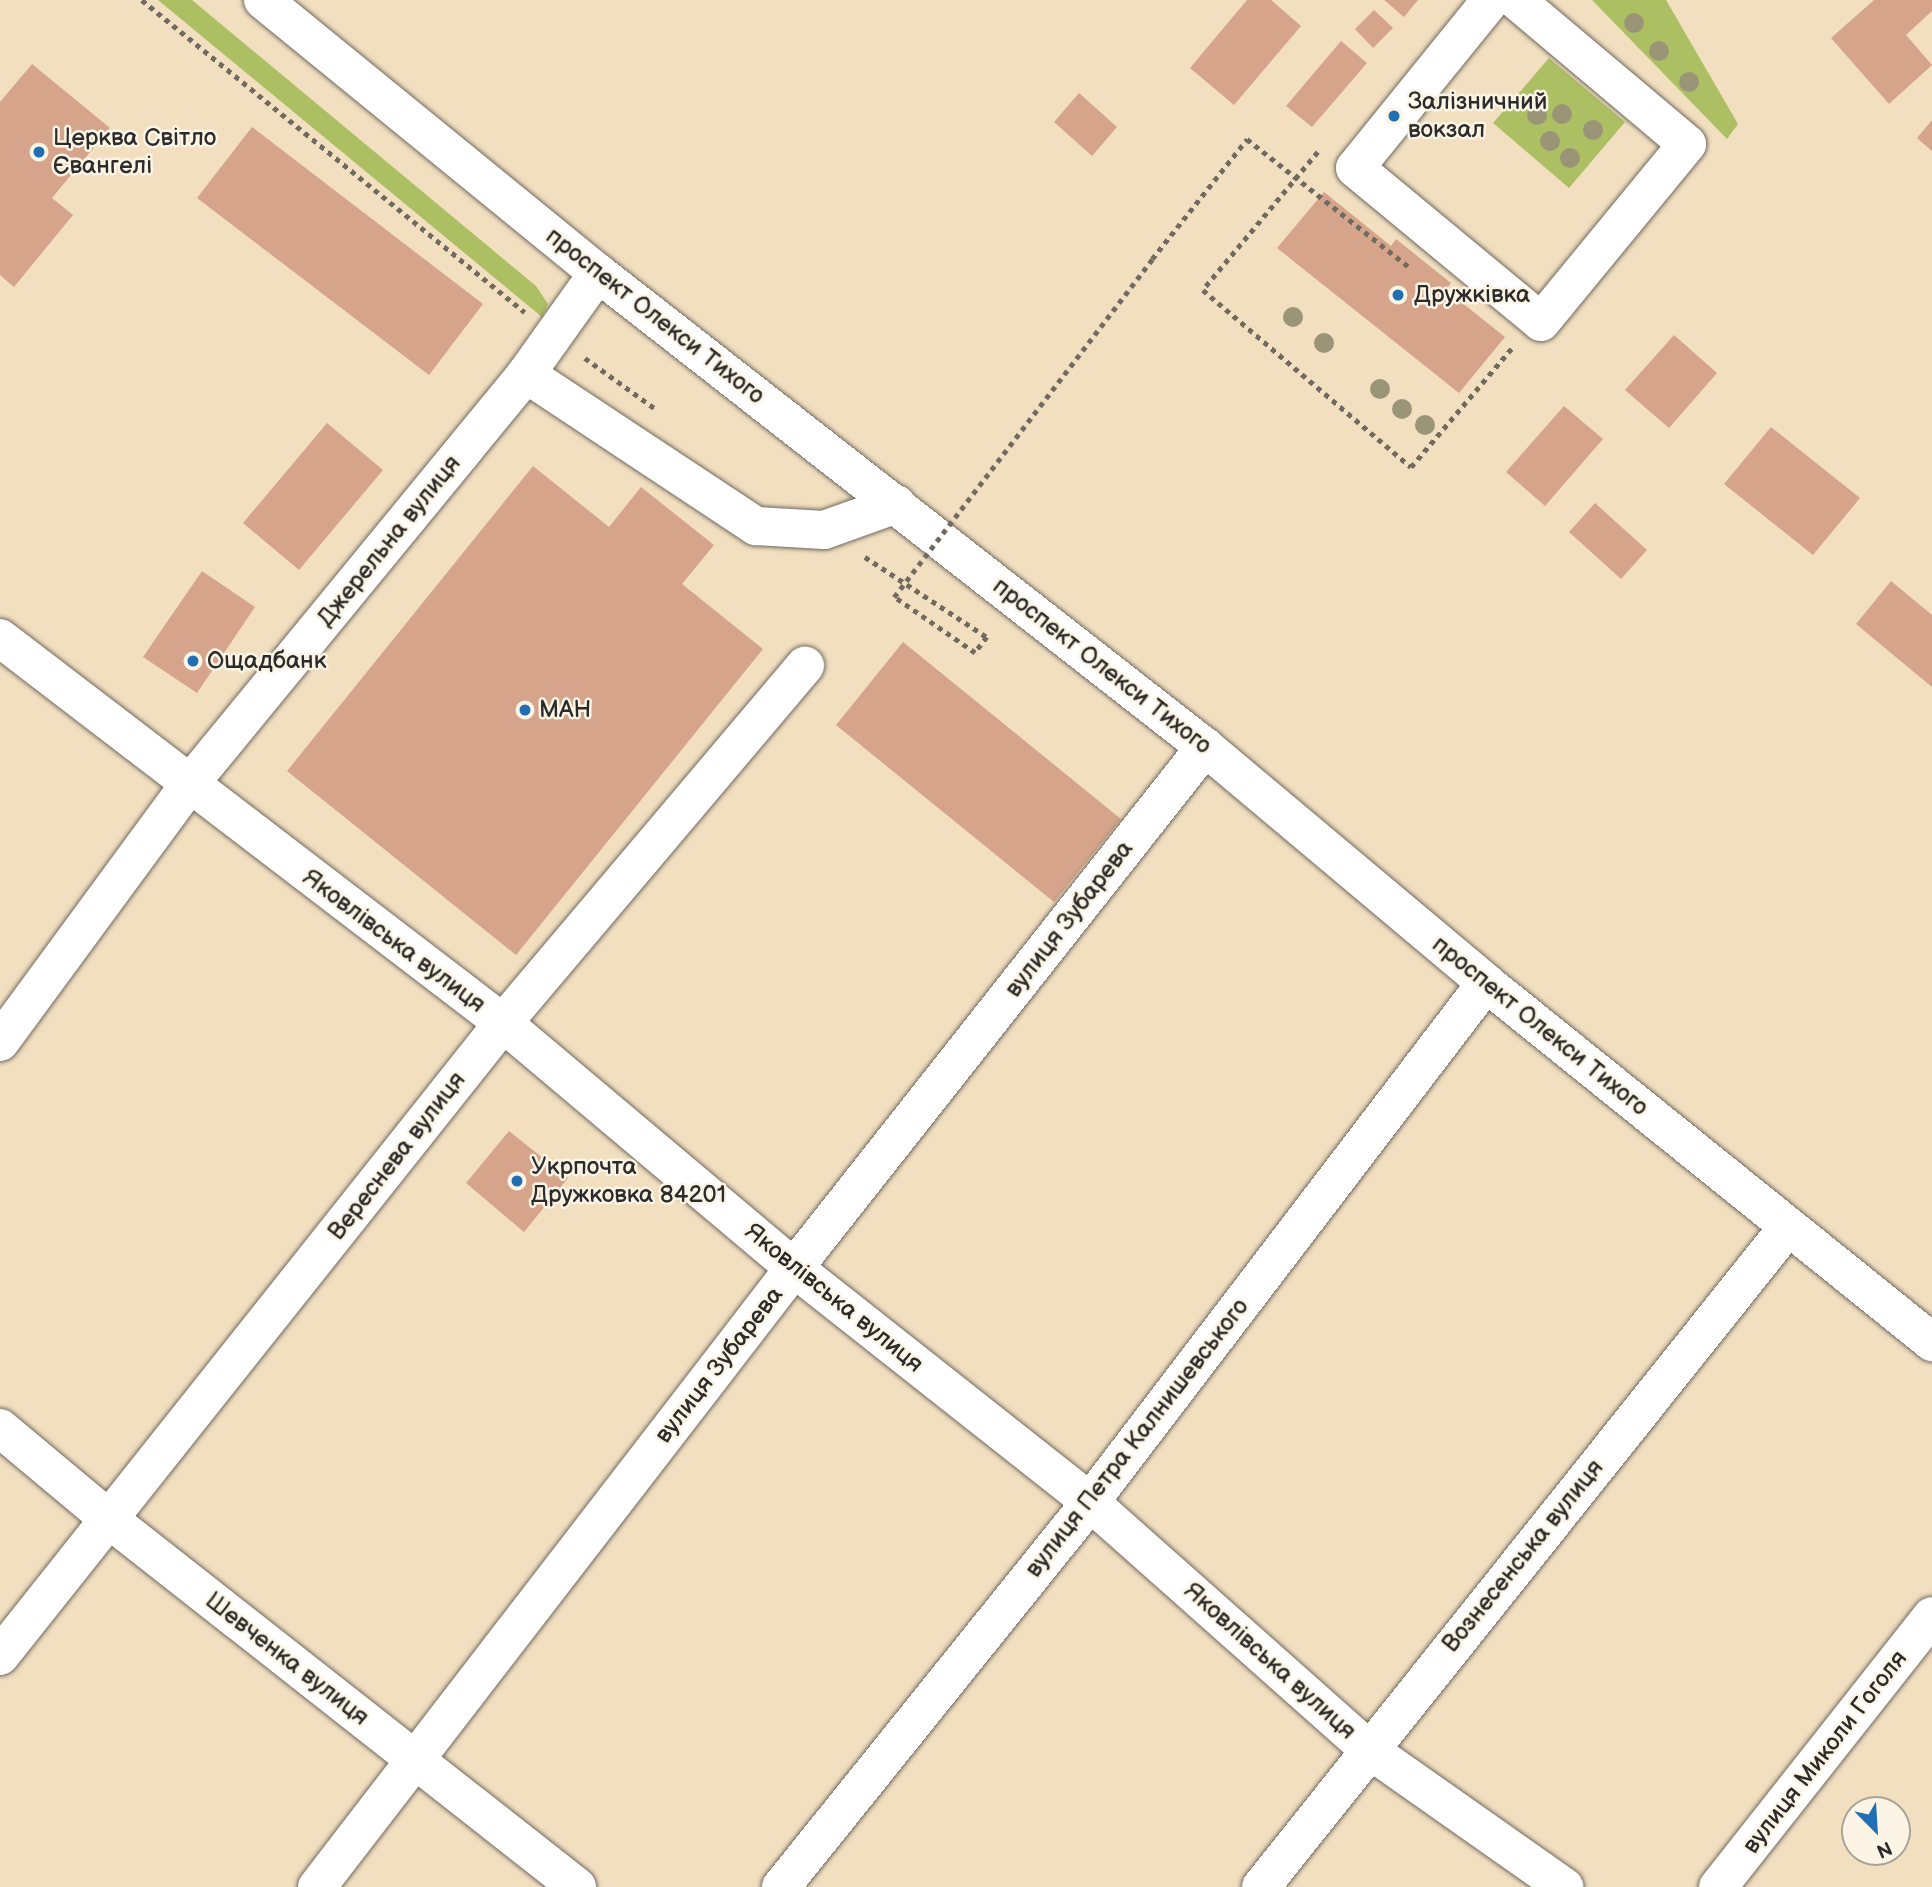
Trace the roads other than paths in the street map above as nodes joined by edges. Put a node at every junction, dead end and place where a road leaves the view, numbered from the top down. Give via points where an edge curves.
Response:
1 (263, 0) edge
2 (1490, 0) edge
3 (1516, 0) edge
4 (598, 273) junction
5 (526, 374) junction
6 (897, 504) junction
7 (0, 638) edge
8 (805, 665) dead end
9 (1205, 747) junction
10 (188, 786) junction
11 (1486, 984) junction
12 (503, 1023) junction
13 (0, 1042) edge
14 (1787, 1227) junction
15 (794, 1268) junction
16 (1932, 1342) edge
17 (0, 1428) edge
18 (1090, 1502) junction
19 (110, 1520) junction
20 (1932, 1616) edge
21 (0, 1656) edge
22 (1368, 1749) junction
23 (416, 1759) junction
24 (317, 1887) edge
25 (577, 1887) edge
26 (781, 1887) edge
27 (1261, 1887) edge
28 (1564, 1887) edge
29 (1718, 1887) edge

1 - 4 street, проспект Олекси Тихого
2 - 3 street via 1355,168 1541,322 1688,144
4 - 5 street, Джерельна вулиця
4 - 6 street, проспект Олекси Тихого
5 - 6 street via 756,526 824,530
5 - 10 street, Джерельна вулиця
6 - 9 street, проспект Олекси Тихого
7 - 10 street, Яковлівська вулиця
8 - 12 street, Вереснева вулиця
9 - 11 street, проспект Олекси Тихого
9 - 15 street, вулиця Зубарева
10 - 12 street, Яковлівська вулиця
10 - 13 street, Джерельна вулиця
11 - 14 street, проспект Олекси Тихого
11 - 18 street, вулиця Петра Калнишевського
12 - 15 street, Яковлівська вулиця
12 - 19 street, Вереснева вулиця
14 - 16 street, проспект Олекси Тихого
14 - 22 street, Вознесенська вулиця
15 - 18 street, Яковлівська вулиця
15 - 23 street, вулиця Зубарева
17 - 19 street, Шевченка вулиця
18 - 22 street, Яковлівська вулиця
18 - 26 street, вулиця Петра Калнишевського
19 - 21 street, Вереснева вулиця
19 - 23 street, Шевченка вулиця
20 - 29 street, вулиця Миколи Гоголя
22 - 27 street, Вознесенська вулиця
22 - 28 street, Яковлівська вулиця
23 - 24 street, вулиця Зубарева
23 - 25 street, Шевченка вулиця

